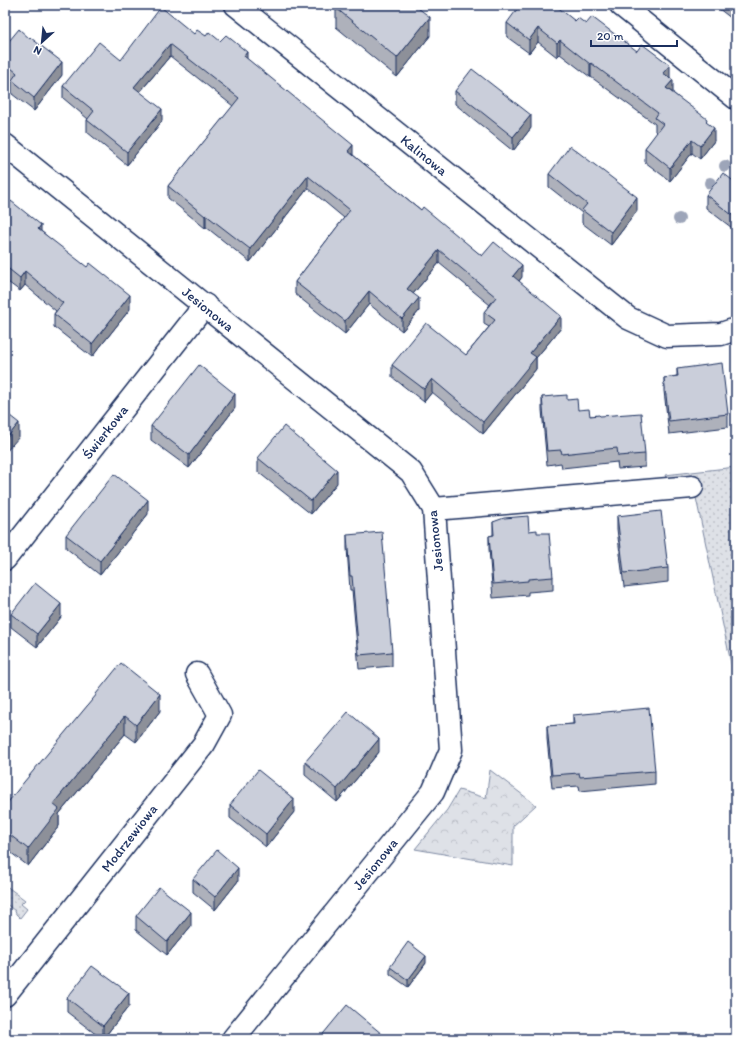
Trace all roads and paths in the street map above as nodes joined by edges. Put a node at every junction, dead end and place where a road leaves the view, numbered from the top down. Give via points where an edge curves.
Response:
1 (236, 5) edge
2 (621, 5) edge
3 (736, 98) edge
4 (5, 145) edge
5 (204, 306) junction
6 (736, 329) edge
7 (692, 487) dead end
8 (434, 509) junction
9 (5, 559) edge
10 (197, 674) dead end
11 (5, 995) edge
12 (233, 1039) edge

1 - 6 street, Kalinowa via 628,318 667,336 721,334
2 - 3 street
4 - 5 street, Jesionowa
5 - 8 street, Jesionowa via 411,472
5 - 9 street, Świerkowa
7 - 8 street
8 - 12 street, Jesionowa via 451,750 433,792
10 - 11 street, Modrzewiowa via 220,715 204,744

